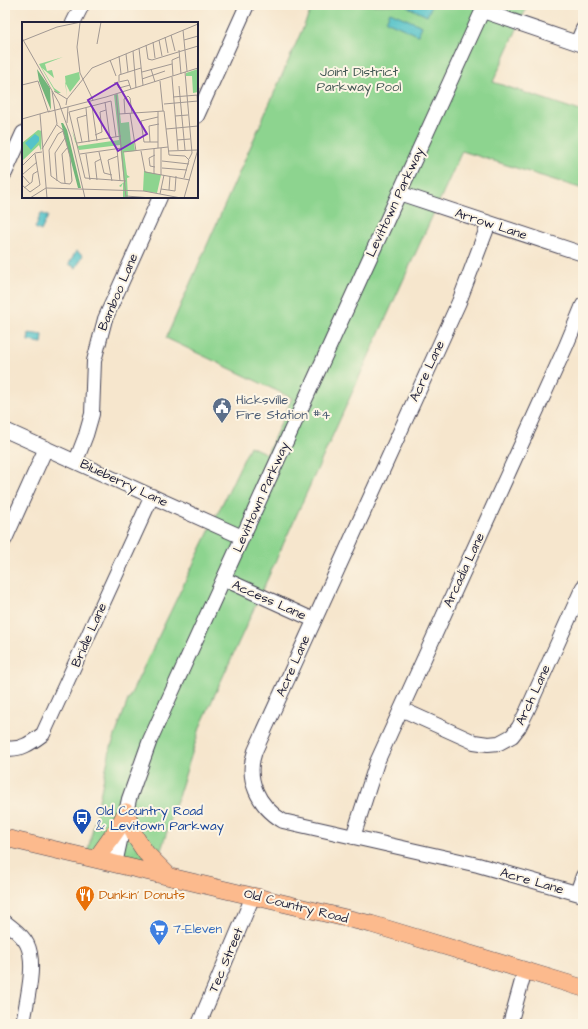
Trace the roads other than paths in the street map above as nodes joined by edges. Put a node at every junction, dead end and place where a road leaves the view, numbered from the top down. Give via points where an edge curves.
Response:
1 (82, 5) edge
2 (247, 5) edge
3 (484, 8) edge
4 (74, 22) edge
5 (583, 29) edge
6 (580, 44) edge
7 (198, 114) edge
8 (22, 135) edge
9 (5, 173) edge
10 (400, 194) junction
11 (160, 198) edge
12 (490, 223) junction
13 (583, 254) edge
14 (583, 305) edge
15 (5, 430) edge
16 (46, 448) junction
17 (76, 461) junction
18 (152, 496) junction
19 (242, 537) junction
20 (5, 538) edge
21 (224, 580) junction
22 (583, 587) edge
23 (314, 620) junction
24 (401, 709) junction
25 (5, 748) edge
26 (126, 812) junction
27 (353, 837) junction
28 (5, 838) edge
29 (96, 859) junction
30 (115, 864) junction
31 (168, 875) junction
32 (583, 876) edge
33 (580, 894) edge
34 (253, 896) junction
35 (5, 922) edge
36 (525, 970) junction
37 (583, 988) edge
38 (24, 1024) edge
39 (199, 1024) edge
40 (510, 1024) edge

1 - 4 street
2 - 7 street
3 - 6 street
3 - 10 street, Levittown Parkway
5 - 6 street
8 - 9 street
10 - 12 street, Arrow Lane
10 - 19 street, Levittown Parkway
11 - 17 street, Bamboo Lane via 105,319 94,361 92,414
12 - 13 street, Arrow Lane
12 - 23 street, Acre Lane via 459,302
14 - 24 street, Arcadia Lane
15 - 16 street, Blueberry Lane
16 - 17 street, Blueberry Lane
16 - 20 street
17 - 18 street, Blueberry Lane
18 - 19 street, Blueberry Lane
18 - 25 street, Bridle Lane via 42,734 29,745 17,749
19 - 21 street, Levittown Parkway
21 - 23 street, Access Lane
21 - 26 street, Levittown Parkway via 150,740
22 - 24 street, Arch Lane via 527,711 512,736 499,743 474,742
23 - 27 street, Acre Lane via 255,751 251,769 252,780 264,806 278,818
24 - 27 street, Arcadia Lane via 377,762
26 - 29 main road
26 - 30 street, Levittown Parkway
26 - 31 main road via 136,838
27 - 33 street, Acre Lane via 478,866
28 - 29 main road, Old Country Road
29 - 30 main road, Old Country Road
30 - 31 main road, Old Country Road
31 - 34 main road, Old Country Road
32 - 33 street
34 - 36 main road, Old Country Road via 371,924
34 - 39 street, Tec Street
35 - 38 street via 20,933 27,944 32,961
36 - 37 main road, Old Country Road
36 - 40 street

